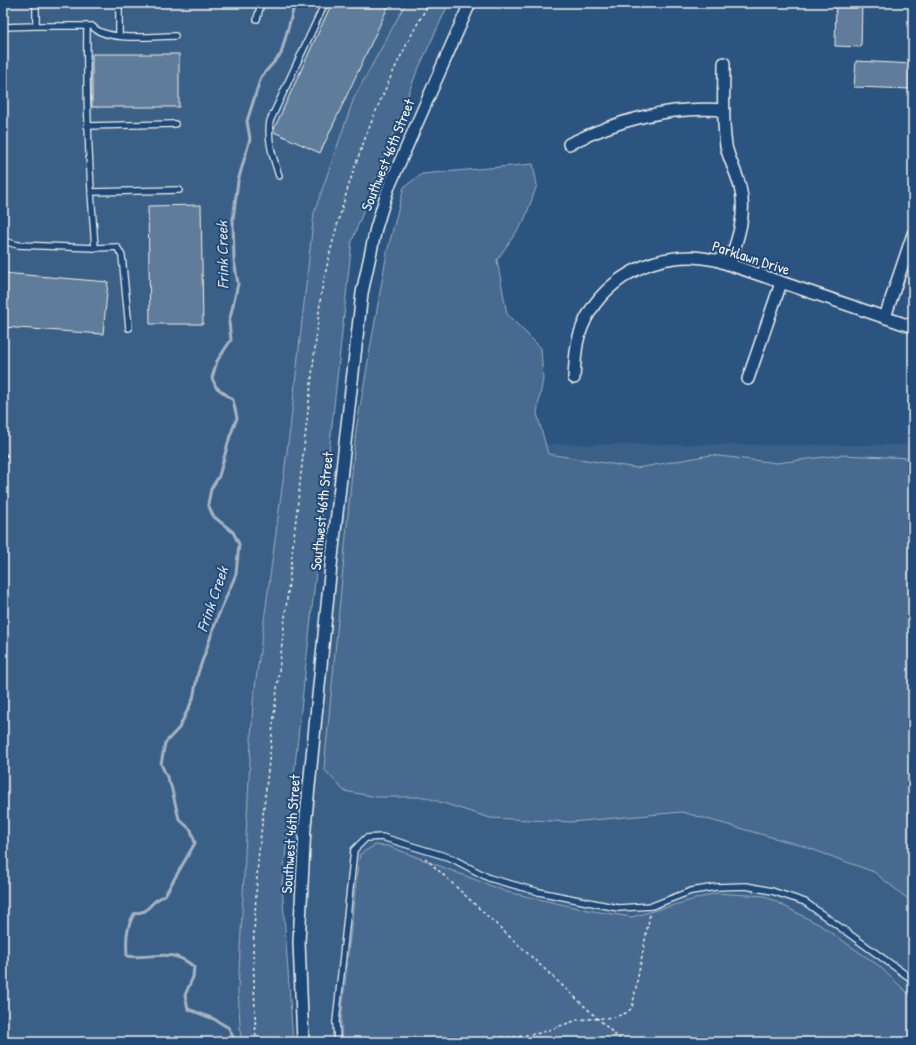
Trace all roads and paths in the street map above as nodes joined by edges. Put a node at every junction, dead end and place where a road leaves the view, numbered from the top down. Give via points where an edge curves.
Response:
1 (36, 3) edge
2 (119, 3) edge
3 (260, 3) edge
4 (326, 3) edge
5 (429, 3) edge
6 (470, 3) edge
7 (257, 19) dead end
8 (36, 26) junction
9 (87, 26) junction
10 (3, 27) edge
11 (119, 36) junction
12 (175, 36) dead end
13 (724, 63) dead end
14 (724, 110) junction
15 (175, 124) dead end
16 (88, 126) junction
17 (569, 144) dead end
18 (280, 176) dead end
19 (179, 190) dead end
20 (91, 192) junction
21 (913, 234) edge
22 (3, 241) edge
23 (95, 248) junction
24 (729, 264) junction
25 (781, 283) junction
26 (885, 318) junction
27 (913, 327) edge
28 (129, 328) dead end
29 (574, 378) dead end
30 (748, 379) dead end
31 (412, 846) junction
32 (652, 906) junction
33 (913, 980) edge
34 (597, 1018) junction
35 (337, 1041) edge
36 (256, 1042) edge
37 (303, 1042) edge
38 (623, 1042) edge

1 - 8 lane
2 - 11 lane
3 - 7 lane
4 - 18 lane via 270,121 270,149
5 - 36 path via 389,77 362,144 341,206 322,294 258,860 253,950
6 - 37 street, Southwest 46th Street via 388,189 376,228 362,293 305,827 299,942
8 - 9 lane
8 - 10 lane
9 - 11 lane via 92,26 96,31 109,36
9 - 16 lane
11 - 12 lane
13 - 14 street
14 - 17 street via 672,110 645,115 595,131
14 - 24 street via 727,148 740,188 743,209 740,230
15 - 16 lane
16 - 20 lane
19 - 20 lane
20 - 23 lane
21 - 26 street
22 - 23 lane via 18,245
23 - 28 lane via 117,247 122,256
24 - 25 street, Parklawn Drive
24 - 29 street, Parklawn Drive via 692,257 668,259 637,269 617,281 588,314 576,346
25 - 26 street, Parklawn Drive
25 - 30 street
26 - 27 street, Parklawn Drive
31 - 32 lane via 451,858 489,878 539,892 618,908
31 - 34 path
31 - 35 lane via 382,837 366,838 354,850 336,1022
32 - 33 lane via 691,891 716,887 746,886 772,891 805,902
32 - 34 path via 632,1008 615,1018
34 - 35 path via 577,1020 540,1033 516,1037
34 - 38 path

